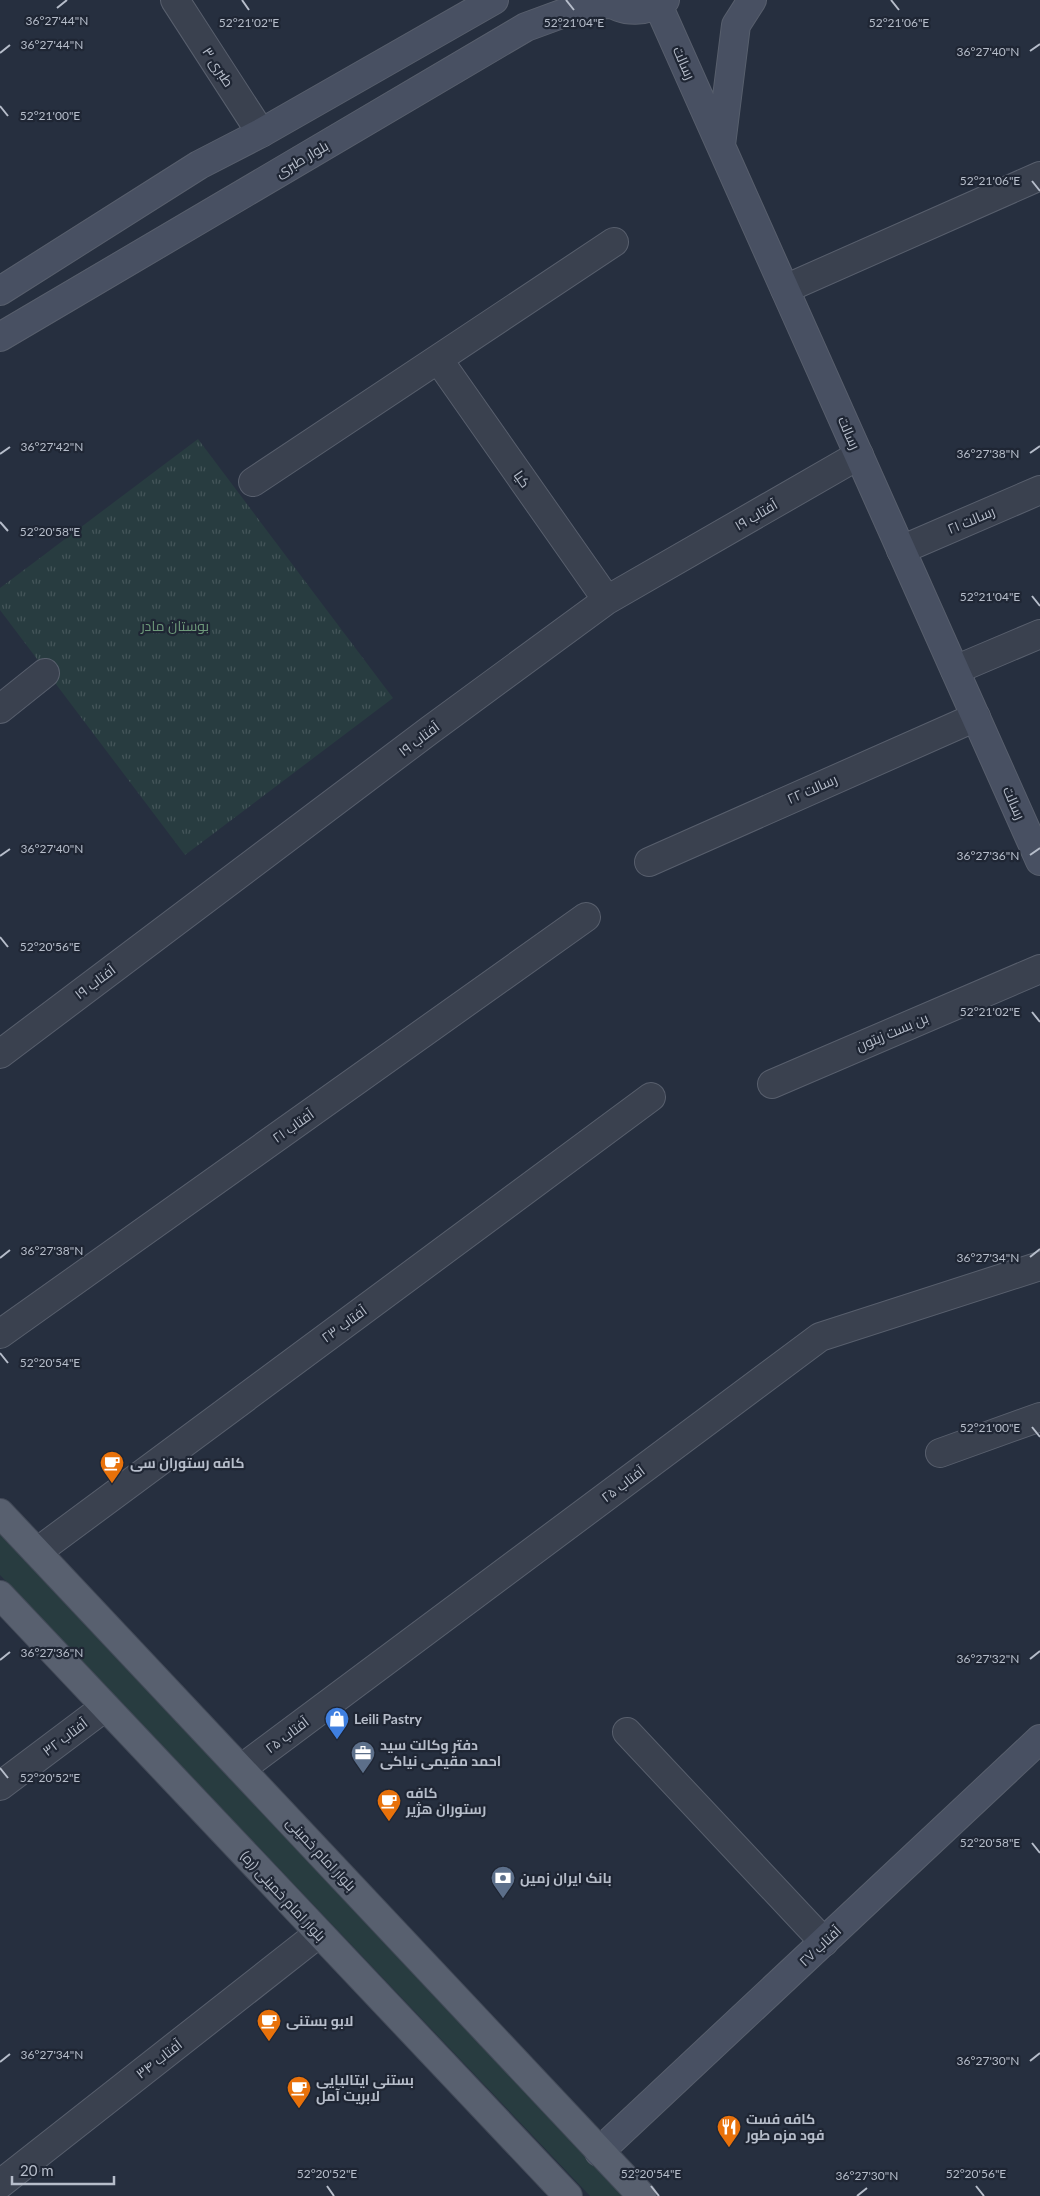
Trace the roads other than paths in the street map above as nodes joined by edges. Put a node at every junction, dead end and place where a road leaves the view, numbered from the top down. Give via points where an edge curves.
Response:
1 (175, 0) edge
2 (494, 0) edge
3 (752, 0) edge
4 (609, 2) edge
5 (662, 2) edge
6 (262, 133) junction
7 (721, 146) junction
8 (1040, 176) edge
9 (614, 242) dead end
10 (785, 289) junction
11 (0, 291) edge
12 (2, 333) edge
13 (438, 359) junction
14 (859, 455) junction
15 (253, 482) dead end
16 (1040, 490) edge
17 (901, 550) junction
18 (607, 600) junction
19 (1040, 634) edge
20 (955, 670) junction
21 (45, 672) dead end
22 (0, 709) edge
23 (976, 717) junction
24 (649, 862) dead end
25 (1040, 862) edge
26 (586, 917) dead end
27 (1040, 969) edge
28 (0, 1054) edge
29 (772, 1084) dead end
30 (651, 1097) dead end
31 (1040, 1266) edge
32 (0, 1334) edge
33 (1040, 1417) edge
34 (940, 1453) dead end
35 (0, 1513) edge
36 (37, 1552) junction
37 (0, 1595) edge
38 (105, 1707) junction
39 (628, 1732) dead end
40 (1040, 1739) edge
41 (241, 1769) junction
42 (0, 1786) edge
43 (318, 1934) junction
44 (824, 1942) junction
45 (600, 2152) junction
46 (0, 2184) edge
47 (558, 2191) edge
48 (642, 2196) edge

1 - 6 street, طبری ۳
2 - 6 main road
3 - 7 main road via 736,25
4 - 5 main road, بلوار طبری via 627,9 643,10
4 - 12 main road, بلوار طبری via 586,5 526,28
5 - 7 main road, رسالت
6 - 11 main road via 199,165
7 - 10 main road, رسالت
8 - 10 street
9 - 13 street
10 - 14 main road, رسالت
13 - 15 street
13 - 18 street, کیا
14 - 17 main road, رسالت
14 - 18 street, آفتاب ۱۹
16 - 17 street, رسالت ۲۱
17 - 20 main road, رسالت
18 - 28 street, آفتاب ۱۹
19 - 20 street
20 - 23 main road, رسالت
21 - 22 street
23 - 24 street, رسالت ۲۲
23 - 25 main road, رسالت
26 - 32 street, آفتاب ۲۱
27 - 29 street, بن بست زیتون
30 - 36 street, آفتاب ۲۳
31 - 41 street, آفتاب ۲۵ via 820,1337
33 - 34 street
35 - 36 main road, بلوار امام خمینی
36 - 41 main road, بلوار امام خمینی
37 - 38 main road, بلوار امام خمینی (ره)
38 - 42 street, آفتاب ۳۲
38 - 43 main road, بلوار امام خمینی (ره)
39 - 44 street
40 - 44 main road, آفتاب ۲۷
41 - 45 main road, بلوار امام خمینی
43 - 46 street, آفتاب ۳۴
43 - 47 main road, بلوار امام خمینی (ره)
44 - 45 main road, آفتاب ۲۷
45 - 48 main road, بلوار امام خمینی

